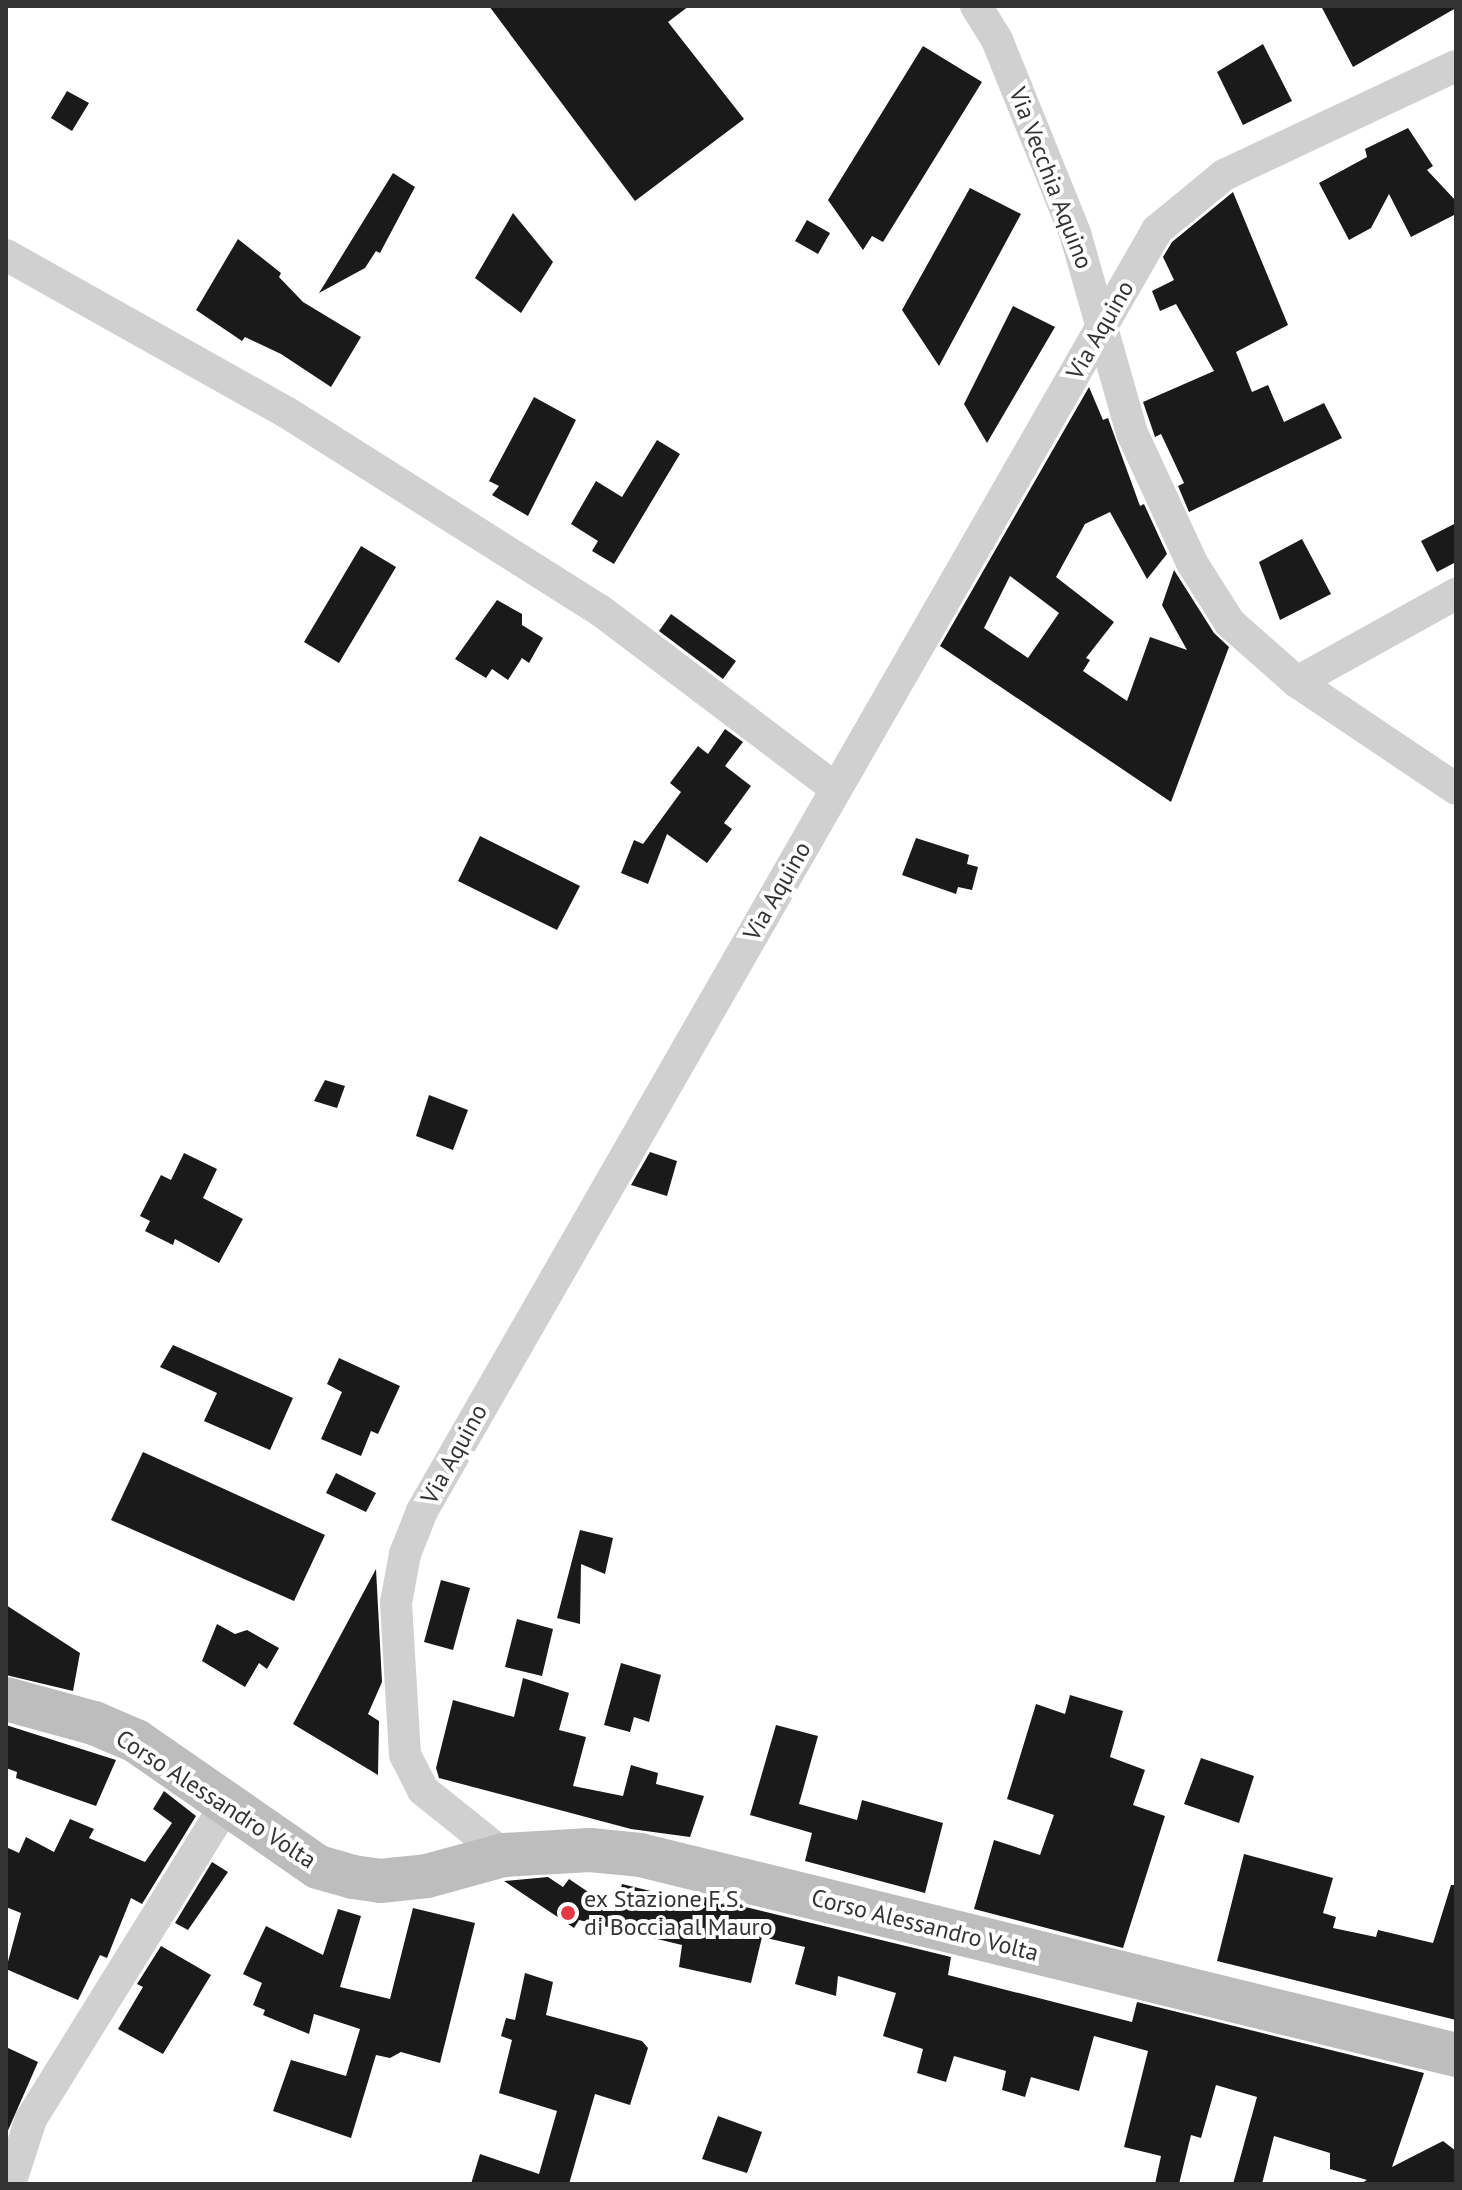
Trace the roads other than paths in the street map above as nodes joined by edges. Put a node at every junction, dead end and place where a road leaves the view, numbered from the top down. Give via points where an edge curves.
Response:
1 (976, 6) edge
2 (1456, 66) edge
3 (6, 255) edge
4 (1103, 323) junction
5 (1456, 594) edge
6 (1297, 682) junction
7 (836, 789) junction
8 (1456, 789) edge
9 (6, 1699) edge
10 (226, 1804) junction
11 (504, 1855) junction
12 (1456, 2055) edge
13 (10, 2184) edge

1 - 4 street, Via Vecchia Aquino via 997,40 1069,218
2 - 4 street, Via Aquino via 1224,175 1193,197 1157,230
3 - 7 street via 286,412 601,611
4 - 6 street, Via Vecchia Aquino via 1132,433 1192,563 1230,623
4 - 7 street, Via Aquino
5 - 6 street
6 - 8 street, Via Vecchia Aquino
7 - 11 street, Via Aquino via 442,1475 405,1554 396,1634 405,1755 423,1790
9 - 10 main road, Corso Alessandro Volta via 94,1723 136,1741
10 - 11 main road, Corso Alessandro Volta via 318,1867 353,1877 380,1881 427,1876
10 - 13 street via 31,2119
11 - 12 main road, Corso Alessandro Volta via 590,1850 640,1855

